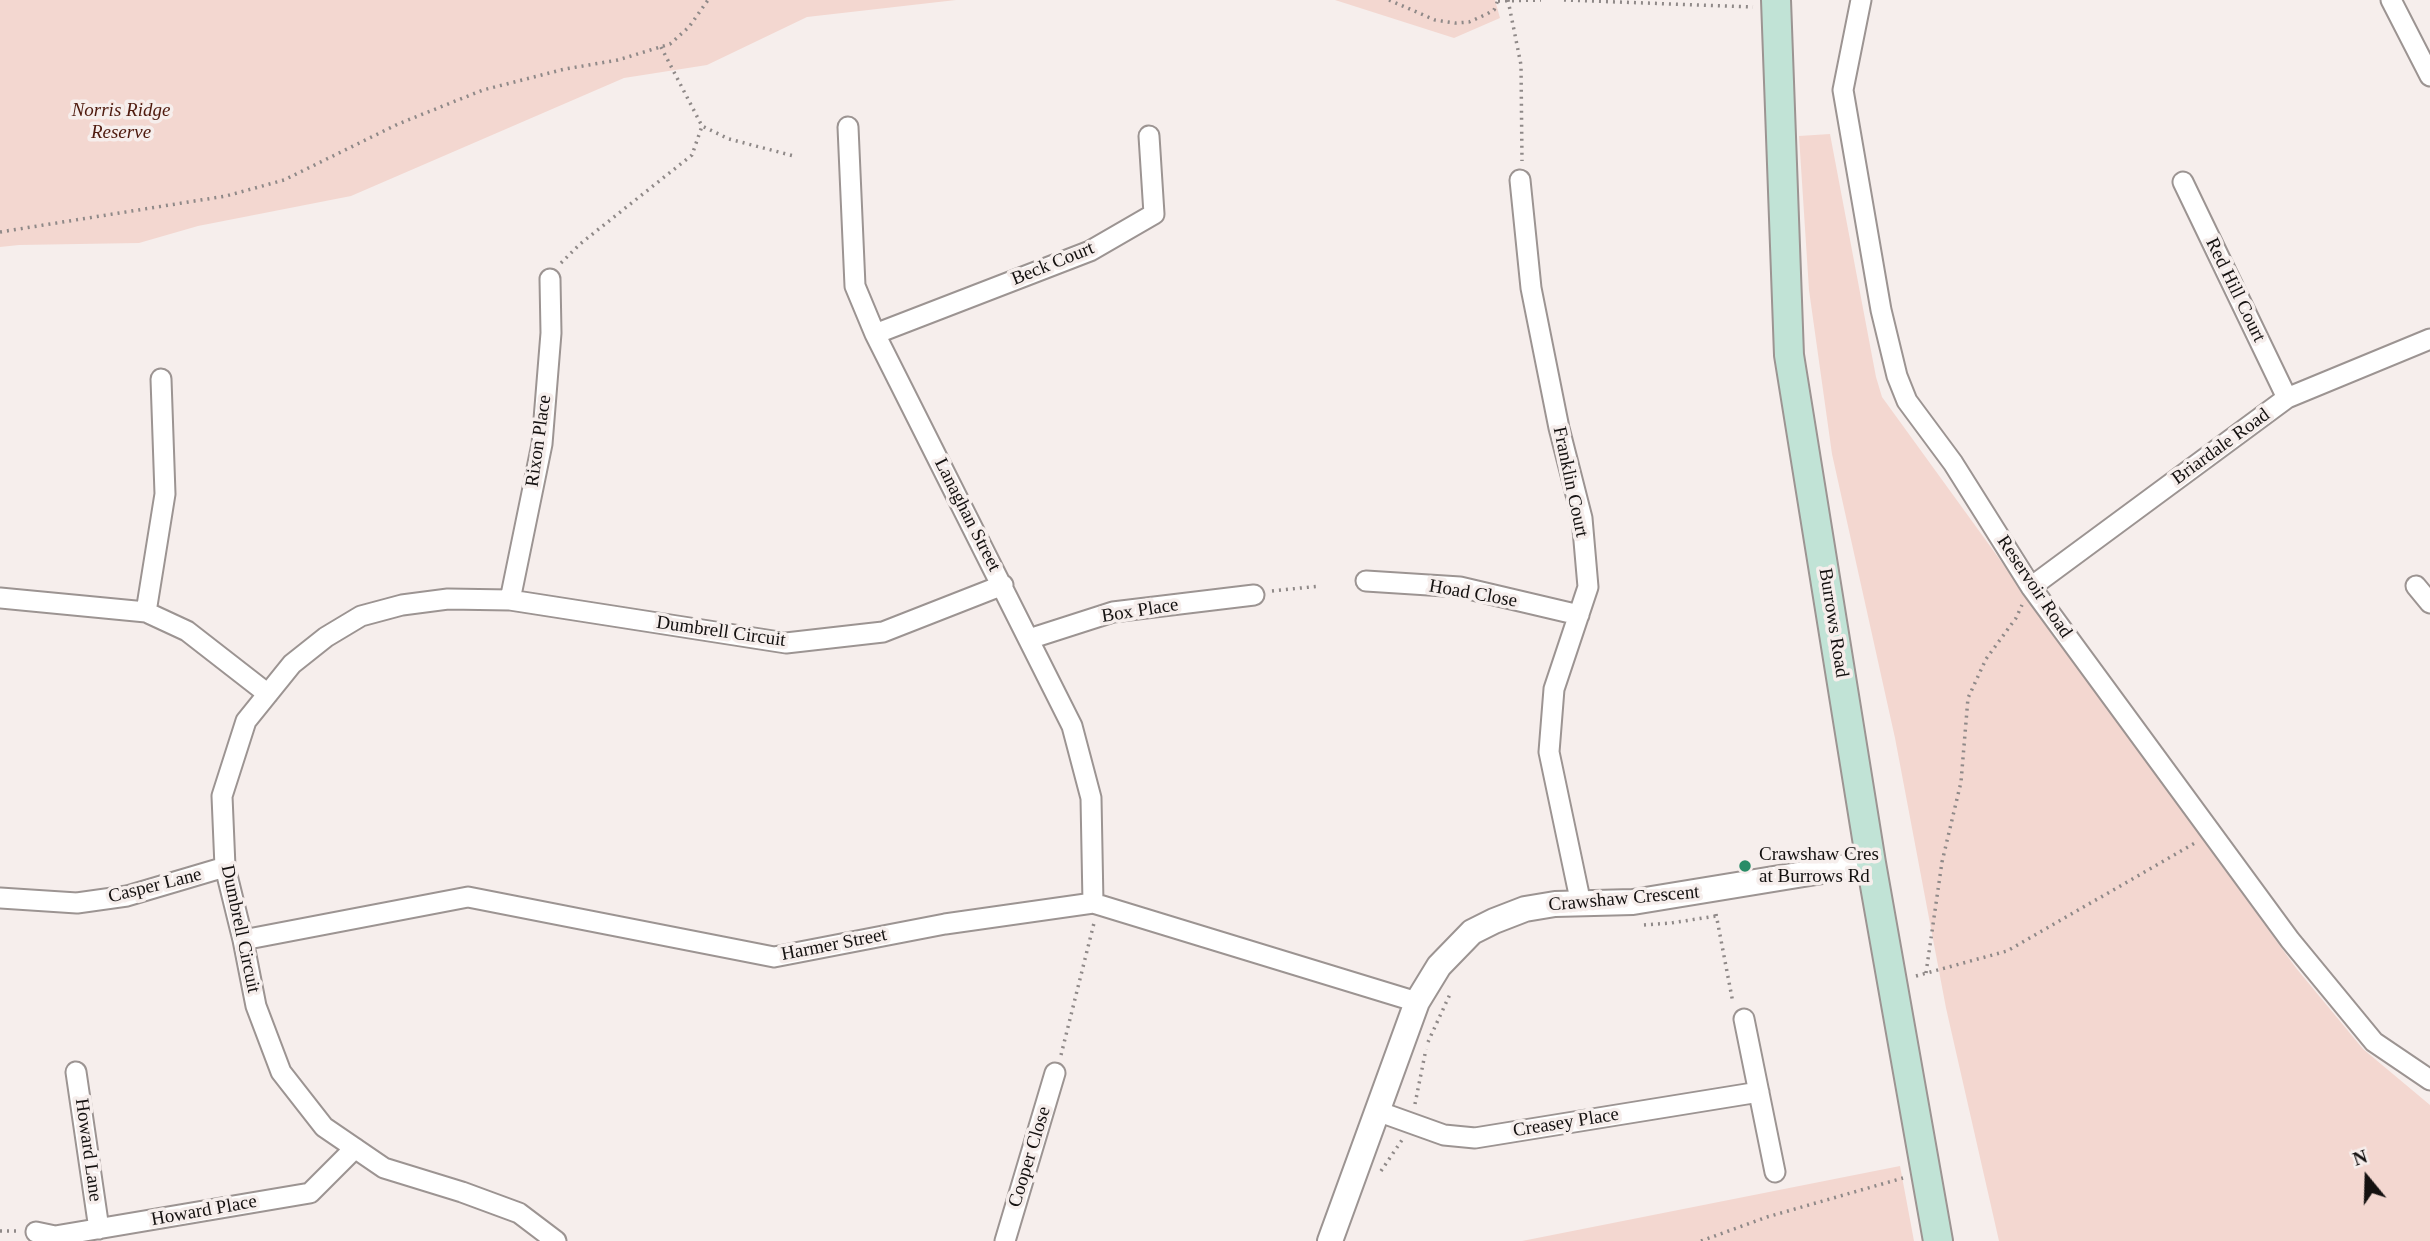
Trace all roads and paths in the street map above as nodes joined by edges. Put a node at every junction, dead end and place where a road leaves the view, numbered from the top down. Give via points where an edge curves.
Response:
1 (708, 0) edge
2 (1389, 0) edge
3 (1498, 0) edge
4 (1541, 0) edge
5 (1564, 0) edge
6 (1861, 0) edge
7 (2391, 0) edge
8 (1508, 1) edge
9 (1776, 4) edge
10 (661, 47) junction
11 (2430, 76) edge
12 (702, 126) junction
13 (848, 127) dead end
14 (1149, 136) dead end
15 (794, 156) dead end
16 (1520, 180) joint
17 (2183, 183) dead end
18 (0, 232) edge
19 (550, 279) joint
20 (875, 334) junction
21 (2430, 339) edge
22 (160, 379) dead end
23 (2287, 398) junction
24 (1366, 581) dead end
25 (1003, 585) junction
26 (1320, 586) dead end
27 (2416, 586) dead end
28 (2031, 587) junction
29 (1259, 593) joint
30 (0, 598) edge
31 (510, 600) junction
32 (2430, 603) edge
33 (146, 612) junction
34 (1579, 615) junction
35 (1029, 639) junction
36 (268, 694) junction
37 (2212, 834) junction
38 (1871, 863) junction
39 (225, 867) junction
40 (1713, 891) junction
41 (0, 898) edge
42 (1581, 904) junction
43 (1094, 911) junction
44 (1716, 916) junction
45 (1634, 925) dead end
46 (243, 940) junction
47 (1926, 973) junction
48 (1915, 976) dead end
49 (1453, 989) dead end
50 (1417, 1002) junction
51 (1739, 1012) joint
52 (1058, 1065) joint
53 (76, 1072) dead end
54 (2430, 1080) edge
55 (1759, 1092) junction
56 (1377, 1111) junction
57 (1410, 1122) junction
58 (355, 1149) junction
59 (1775, 1172) dead end
60 (1900, 1178) dead end
61 (1375, 1180) dead end
62 (99, 1229) junction
63 (36, 1232) dead end
64 (556, 1241) edge
65 (1006, 1241) edge
66 (1330, 1241) edge
67 (1701, 1241) edge
68 (1938, 1241) edge

1 - 10 path via 688,27
2 - 3 path via 1435,20 1455,23 1487,14
3 - 8 path
4 - 8 path
5 - 9 path
6 - 28 street, Reservoir Road via 1843,90 1897,376 1906,401 1953,464
7 - 11 street
8 - 16 path via 1521,65
9 - 38 main road, Burrows Road via 1790,355
10 - 12 path
10 - 18 path via 483,90 398,124 284,180 226,196
12 - 15 path via 729,139
12 - 19 path via 692,155 580,244
13 - 20 street, Lanaghan Street via 855,286
14 - 20 street, Beck Court via 1154,214 1090,251
16 - 34 street, Franklin Court via 1531,288 1582,518 1588,587
17 - 23 street, Red Hill Court
19 - 31 street, Rixon Place via 551,333 542,444
20 - 25 street, Lanaghan Street
21 - 23 street, Briardale Road
22 - 33 street via 164,494
23 - 28 street, Briardale Road
24 - 34 street, Hoad Close via 1460,587
25 - 31 street, Dumbrell Circuit via 883,632 786,643
25 - 35 street, Lanaghan Street
26 - 29 path
27 - 32 street
28 - 37 street, Reservoir Road
28 - 47 path via 2016,618 1986,659 1968,698 1961,782 1942,862
29 - 35 street, Box Place via 1113,612
30 - 33 street
31 - 36 street, Dumbrell Circuit via 448,599 361,617 292,664
33 - 36 street via 187,631
34 - 42 street, Franklin Court via 1554,690 1549,752
35 - 43 street, Lanaghan Street via 1072,726 1091,799
36 - 39 street, Dumbrell Circuit via 246,721 222,796
37 - 47 path via 2007,951
37 - 54 street, Reservoir Road via 2290,940 2374,1042
38 - 40 street, Crawshaw Crescent
38 - 68 main road, Burrows Road
39 - 41 street, Casper Lane via 127,896 77,903
39 - 46 street, Dumbrell Circuit
40 - 42 street, Crawshaw Crescent
40 - 44 path
42 - 50 street, Crawshaw Crescent via 1525,909 1472,932 1439,966
43 - 46 street, Harmer Street via 945,924 774,957 468,897
43 - 50 street, Harmer Street
43 - 52 path
44 - 45 path
44 - 51 path
46 - 58 street, Dumbrell Circuit via 256,1006 281,1072 324,1127
47 - 48 path
49 - 57 path via 1426,1047
50 - 56 street, Crawshaw Crescent
51 - 55 street
52 - 65 street, Cooper Close
53 - 62 street, Howard Lane
55 - 57 street, Creasey Place via 1475,1138 1444,1135
55 - 59 street
56 - 57 street, Creasey Place
56 - 66 street, Crawshaw Crescent
57 - 61 path
58 - 62 street, Howard Place via 310,1193
58 - 64 street, Dumbrell Circuit via 384,1168 519,1213
60 - 67 path
62 - 63 street, Howard Place via 55,1236

